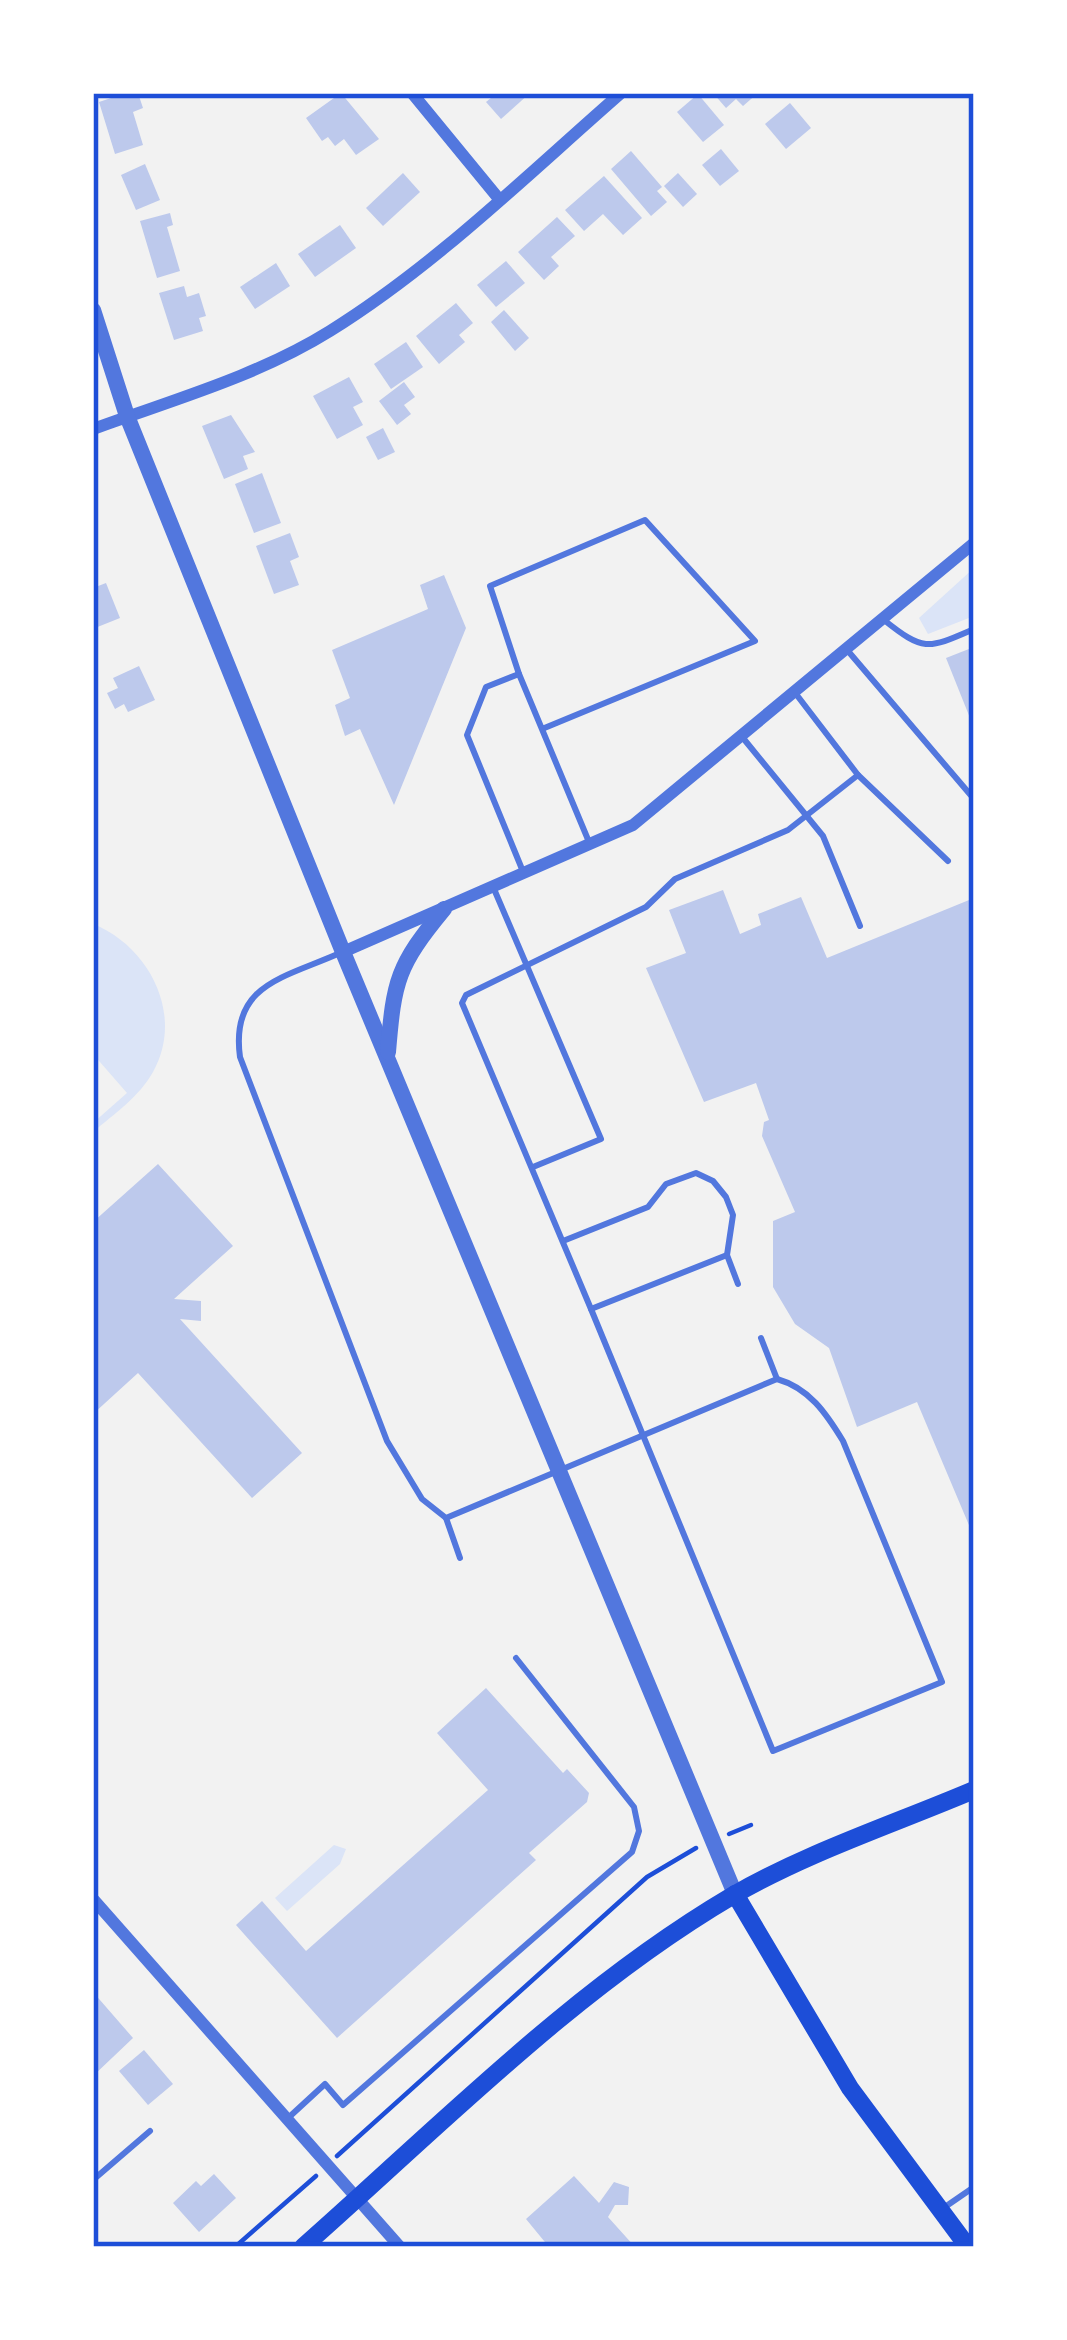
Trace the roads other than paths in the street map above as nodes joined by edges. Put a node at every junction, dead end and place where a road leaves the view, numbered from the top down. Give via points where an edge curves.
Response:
1 (412, 93) edge
2 (621, 93) edge
3 (499, 199) junction
4 (93, 310) edge
5 (127, 416) junction
6 (93, 429) edge
7 (974, 543) edge
8 (884, 620) junction
9 (974, 629) edge
10 (848, 651) junction
11 (519, 674) junction
12 (796, 694) junction
13 (542, 729) junction
14 (743, 738) junction
15 (858, 775) junction
16 (974, 799) edge
17 (809, 818) junction
18 (591, 846) junction
19 (948, 861) dead end
20 (525, 875) junction
21 (494, 889) junction
22 (444, 909) junction
23 (860, 926) dead end
24 (343, 952) junction
25 (525, 962) junction
26 (388, 1059) junction
27 (532, 1168) junction
28 (562, 1241) junction
29 (727, 1255) junction
30 (738, 1284) dead end
31 (590, 1309) junction
32 (761, 1338) dead end
33 (777, 1379) junction
34 (643, 1432) junction
35 (561, 1472) junction
36 (446, 1518) junction
37 (460, 1558) dead end
38 (517, 1658) dead end
39 (974, 1790) edge
40 (735, 1894) junction
41 (93, 1899) edge
42 (287, 2119) junction
43 (150, 2131) dead end
44 (93, 2180) edge
45 (974, 2187) edge
46 (357, 2199) junction
47 (940, 2211) junction
48 (303, 2247) edge
49 (400, 2247) edge
50 (968, 2247) edge

1 - 3 street
2 - 3 street
3 - 5 street via 327,333
4 - 5 street
5 - 6 street
5 - 24 street
7 - 8 street
8 - 9 lane via 916,645
8 - 10 street
10 - 12 street
10 - 16 lane
11 - 13 lane
11 - 13 lane via 490,586 645,520 755,641
11 - 20 lane via 486,687 467,735
12 - 14 street
12 - 15 lane
13 - 18 lane
14 - 17 lane
14 - 18 street via 632,825
15 - 17 lane
15 - 19 lane
17 - 23 lane
17 - 25 lane via 674,879 646,907
18 - 20 street
20 - 21 street
21 - 22 street
21 - 25 lane
22 - 24 street
22 - 26 street via 394,982
24 - 26 street
24 - 36 lane via 256,993 236,1029 240,1057 387,1441 422,1499
25 - 27 lane via 462,1003
25 - 27 lane via 601,1138
26 - 35 street
27 - 28 lane
28 - 29 lane via 648,1207 666,1184 696,1173 726,1196 733,1215
28 - 31 lane
29 - 30 lane
29 - 31 lane
31 - 34 lane
32 - 33 lane
33 - 34 lane
33 - 34 lane via 797,1384 843,1441 942,1682 773,1751
34 - 35 lane
35 - 36 lane
35 - 40 street
36 - 37 lane
38 - 42 lane via 634,1807 639,1831 632,1852 343,2104 325,2084
39 - 40 main road
40 - 46 main road via 584,2000
40 - 47 main road via 826,2052
41 - 42 street
42 - 46 street
43 - 44 lane
45 - 47 lane
46 - 48 main road
46 - 49 street
47 - 50 main road

